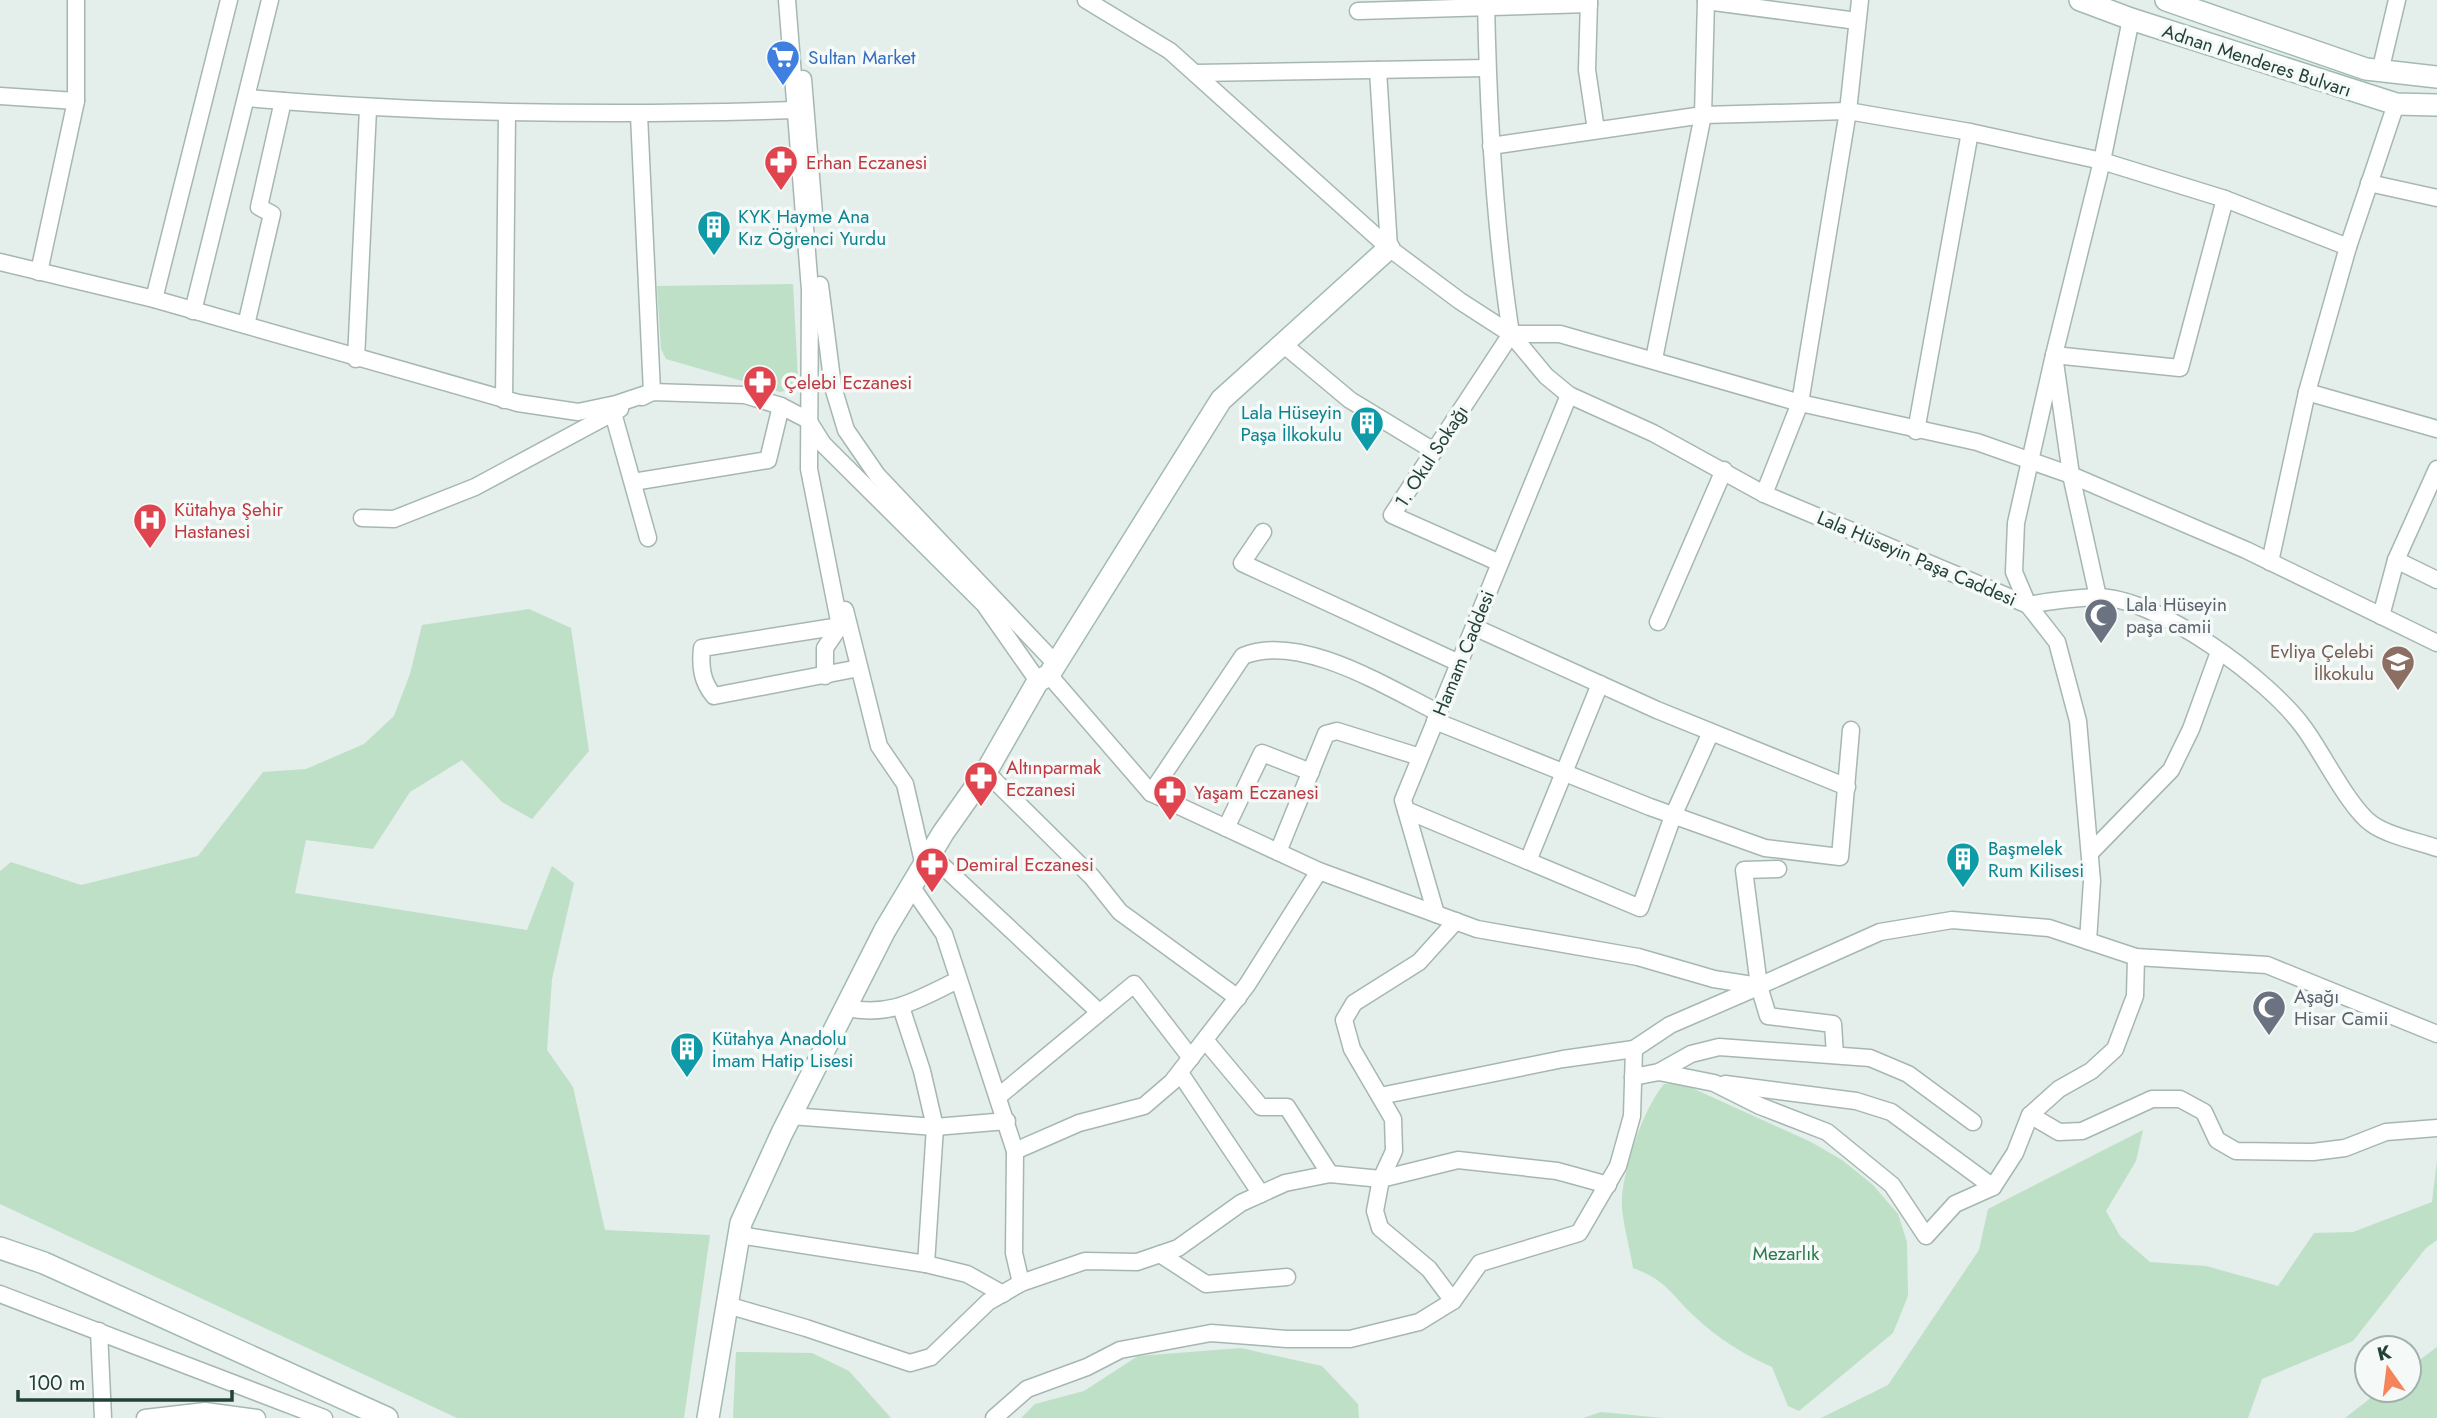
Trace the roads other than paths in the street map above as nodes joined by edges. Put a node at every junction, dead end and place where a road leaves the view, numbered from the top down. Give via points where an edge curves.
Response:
1 (76, 0) edge
2 (229, 0) edge
3 (270, 0) edge
4 (787, 0) edge
5 (797, 0) edge
6 (1086, 0) edge
7 (1706, 0) edge
8 (1860, 0) edge
9 (2080, 0) edge
10 (2166, 0) edge
11 (2397, 0) edge
12 (1589, 2) edge
13 (1486, 4) edge
14 (1358, 11) dead end
15 (2131, 19) junction
16 (1857, 21) junction
17 (1487, 68) junction
18 (1378, 70) junction
19 (2380, 72) junction
20 (1196, 73) junction
21 (2437, 77) edge
22 (0, 96) edge
23 (247, 98) junction
24 (76, 101) junction
25 (284, 101) junction
26 (2396, 104) junction
27 (2437, 105) edge
28 (368, 109) junction
29 (794, 110) junction
30 (1848, 111) junction
31 (507, 113) junction
32 (639, 115) junction
33 (1703, 115) junction
34 (1596, 130) junction
35 (1969, 132) junction
36 (1492, 146) junction
37 (2102, 161) junction
38 (2369, 183) junction
39 (2437, 198) edge
40 (2225, 199) junction
41 (1389, 247) junction
42 (2348, 247) junction
43 (0, 262) edge
44 (39, 272) junction
45 (154, 299) junction
46 (193, 311) junction
47 (246, 326) junction
48 (1511, 334) junction
49 (1283, 344) junction
50 (2054, 355) junction
51 (356, 359) junction
52 (1654, 359) junction
53 (833, 387) junction
54 (652, 392) junction
55 (809, 392) junction
56 (2307, 392) junction
57 (1569, 395) junction
58 (504, 400) junction
59 (1800, 403) junction
60 (781, 406) junction
61 (613, 412) junction
62 (808, 420) junction
63 (2437, 429) edge
64 (846, 430) junction
65 (1916, 431) junction
66 (823, 444) junction
67 (1434, 452) junction
68 (2028, 463) junction
69 (2437, 469) edge
70 (1724, 470) junction
71 (2071, 475) junction
72 (633, 482) junction
73 (1764, 494) junction
74 (362, 518) dead end
75 (1263, 532) dead end
76 (648, 538) dead end
77 (2396, 560) junction
78 (2270, 562) junction
79 (1500, 563) junction
80 (2437, 580) edge
81 (2098, 597) junction
82 (2028, 605) junction
83 (2381, 616) junction
84 (1658, 622) dead end
85 (844, 625) junction
86 (1474, 627) junction
87 (2437, 643) edge
88 (2219, 652) junction
89 (1459, 663) junction
90 (859, 668) junction
91 (1048, 674) junction
92 (825, 676) junction
93 (1600, 684) junction
94 (1437, 717) junction
95 (1851, 730) dead end
96 (1711, 732) junction
97 (1420, 757) junction
98 (986, 772) junction
99 (1311, 772) junction
100 (1562, 772) junction
101 (1847, 787) junction
102 (1151, 793) junction
103 (1406, 810) junction
104 (1673, 816) junction
105 (1226, 828) junction
106 (2437, 848) edge
107 (1278, 852) junction
108 (2090, 853) junction
109 (927, 860) junction
110 (1528, 861) junction
111 (1778, 869) dead end
112 (1319, 871) junction
113 (911, 886) junction
114 (1436, 914) junction
115 (1456, 921) junction
116 (2088, 941) junction
117 (2136, 957) junction
118 (958, 980) junction
119 (1759, 986) junction
120 (1238, 998) junction
121 (901, 1007) junction
122 (846, 1008) junction
123 (1099, 1012) junction
124 (2437, 1034) edge
125 (1205, 1040) junction
126 (1634, 1049) junction
127 (1835, 1055) junction
128 (1191, 1058) junction
129 (1659, 1072) junction
130 (1180, 1073) junction
131 (1633, 1077) junction
132 (1714, 1083) junction
133 (999, 1096) junction
134 (1380, 1096) junction
135 (2030, 1115) junction
136 (790, 1116) junction
137 (1006, 1121) junction
138 (1973, 1122) dead end
139 (935, 1126) junction
140 (2437, 1128) edge
141 (1015, 1151) junction
142 (1330, 1174) junction
143 (1381, 1179) junction
144 (1608, 1185) junction
145 (1993, 1186) junction
146 (1261, 1194) junction
147 (739, 1235) junction
148 (0, 1248) edge
149 (1160, 1254) junction
150 (926, 1264) junction
151 (1287, 1276) dead end
152 (1021, 1283) junction
153 (0, 1294) edge
154 (1003, 1294) junction
155 (1452, 1301) junction
156 (727, 1305) junction
157 (99, 1331) junction
158 (103, 1418) edge
159 (145, 1418) edge
160 (257, 1418) edge
161 (324, 1418) edge
162 (387, 1418) edge
163 (708, 1418) edge
164 (994, 1418) edge

1 - 24 street
2 - 45 street
3 - 23 street
4 - 29 street
5 - 53 street via 821,297
6 - 20 street via 1170,51
7 - 16 street
7 - 33 street
8 - 16 street
9 - 15 street, Adnan Menderes Bulvarı
10 - 19 street, Adnan Menderes Bulvarı
11 - 19 street
12 - 13 street
12 - 34 street via 1587,70
13 - 14 street
13 - 17 street
15 - 26 street, Adnan Menderes Bulvarı
15 - 37 street
16 - 30 street
17 - 18 street
17 - 36 street
18 - 20 street
18 - 41 street
19 - 21 street, Adnan Menderes Bulvarı
20 - 41 street
22 - 24 street
23 - 25 street
23 - 46 street
24 - 44 street
25 - 28 street
25 - 47 street via 258,207 272,214
26 - 27 street, Adnan Menderes Bulvarı
26 - 38 street
28 - 31 street
28 - 51 street
29 - 32 street
29 - 55 street via 810,290
30 - 33 street
30 - 35 street
30 - 59 street
31 - 32 street
31 - 58 street
32 - 54 street
33 - 34 street
33 - 52 street
34 - 36 street
35 - 37 street
35 - 65 street
36 - 48 street via 1498,249
37 - 40 street
37 - 50 street
38 - 39 street
38 - 42 street
40 - 42 street
40 - 50 street via 2180,368
41 - 48 street
41 - 49 street
42 - 56 street
43 - 44 street
44 - 45 street
45 - 46 street
46 - 47 street
47 - 51 street
48 - 52 street via 1560,334
48 - 57 street, Lala Hüseyin Paşa Caddesi via 1546,376
48 - 67 street, 1. Okul Sokağı
49 - 67 street via 1350,400
49 - 91 street via 1222,400
50 - 68 street
50 - 71 street
51 - 58 street
52 - 59 street
53 - 55 street
53 - 64 street
54 - 58 street via 578,411
54 - 60 street via 745,395
54 - 61 street
55 - 62 street
56 - 63 street
56 - 78 street
57 - 70 street, Lala Hüseyin Paşa Caddesi
57 - 79 street, Hamam Caddesi
59 - 65 street
59 - 73 street
60 - 62 street
60 - 72 street via 768,460
61 - 72 street
61 - 74 street via 475,487 394,519
62 - 66 street
62 - 85 street via 809,470
64 - 66 street
64 - 91 street via 877,475
65 - 68 street via 1977,442
66 - 85 street via 818,469
66 - 91 street
67 - 79 street, 1. Okul Sokağı via 1392,515
68 - 71 street
68 - 82 street via 2016,523 2014,572
69 - 77 street
70 - 73 street, Lala Hüseyin Paşa Caddesi
70 - 84 street
71 - 78 street
71 - 81 street
72 - 76 street
73 - 82 street, Lala Hüseyin Paşa Caddesi
75 - 89 street via 1242,563
77 - 80 street
77 - 83 street
78 - 83 street
79 - 86 street, Hamam Caddesi
81 - 82 street
81 - 88 street via 2137,605 2175,621
82 - 108 street, Lala Hüseyin Paşa Caddesi via 2057,642 2078,721
83 - 87 street
85 - 90 street
85 - 92 street via 825,648
85 - 92 street via 702,648 705,685 714,696
86 - 89 street, Hamam Caddesi
86 - 93 street
88 - 106 street via 2275,696 2302,725 2372,824
88 - 108 street via 2171,770
89 - 94 street, Hamam Caddesi
90 - 92 street
90 - 109 street via 879,746 905,784
91 - 98 street
91 - 102 street
93 - 96 street
93 - 100 street
94 - 97 street, Hamam Caddesi
94 - 100 street
94 - 102 street via 1336,663 1259,649 1243,656
95 - 101 street
96 - 101 street
96 - 104 street
97 - 99 street via 1337,732 1326,734
97 - 103 street, Hamam Caddesi via 1402,800
98 - 109 street
98 - 120 street via 1082,867 1119,912
99 - 105 street via 1262,753
99 - 107 street
100 - 104 street
100 - 110 street
101 - 104 street via 1840,857 1765,848
102 - 105 street
103 - 110 street
103 - 114 street, Hamam Caddesi
104 - 110 street via 1640,908
105 - 107 street
107 - 112 street
108 - 116 street, Lala Hüseyin Paşa Caddesi
109 - 113 street
109 - 123 street
111 - 119 street via 1744,870
112 - 114 street
112 - 120 street
113 - 118 street via 944,934
113 - 122 street
114 - 115 street
115 - 119 street
115 - 134 street via 1419,961 1354,1003 1344,1020 1352,1049
116 - 117 street
116 - 119 street via 2049,928 1952,920 1880,932
117 - 124 street via 2267,965
117 - 135 street via 2134,996 2115,1049
118 - 121 street
118 - 133 street
119 - 126 street via 1670,1025
119 - 127 street via 1768,1016 1833,1024
120 - 125 street
121 - 122 street via 872,1013
121 - 139 street
122 - 136 street
123 - 128 street via 1134,984
123 - 133 street
125 - 128 street
125 - 142 street via 1261,1107 1287,1107
126 - 131 street
126 - 134 street
127 - 129 street via 1719,1047 1691,1054
127 - 138 street via 1870,1058 1908,1074
128 - 130 street
129 - 131 street
129 - 132 street
130 - 141 street via 1144,1106 1079,1122
130 - 146 street
131 - 144 street via 1632,1116 1619,1166
132 - 145 street via 1856,1101 1891,1112
132 - 145 street via 1827,1132 1892,1185 1926,1236 1955,1204
133 - 137 street
134 - 143 street via 1392,1119 1394,1151
135 - 140 street via 2059,1132 2082,1131 2152,1099 2180,1099 2204,1112 2217,1140 2236,1151 2313,1152 2345,1147 2386,1132
135 - 145 street via 2015,1153
136 - 139 street
136 - 147 street
137 - 139 street
137 - 141 street
139 - 150 street
141 - 152 street via 1014,1253
142 - 143 street
142 - 146 street
143 - 144 street via 1458,1160 1557,1171
143 - 155 street via 1376,1211 1380,1228 1429,1269
144 - 155 street via 1579,1233 1480,1263
146 - 149 street via 1178,1248
147 - 150 street
147 - 156 street
148 - 162 street via 44,1263
149 - 151 street via 1206,1284
149 - 152 street via 1138,1262 1085,1261
150 - 154 street via 967,1274
152 - 154 street
153 - 157 street
154 - 156 street via 988,1302 931,1357 910,1363
155 - 164 street via 1419,1322 1350,1339 1211,1333 1121,1350 1027,1389
156 - 163 street
157 - 158 street
157 - 161 street
159 - 160 street via 205,1410

